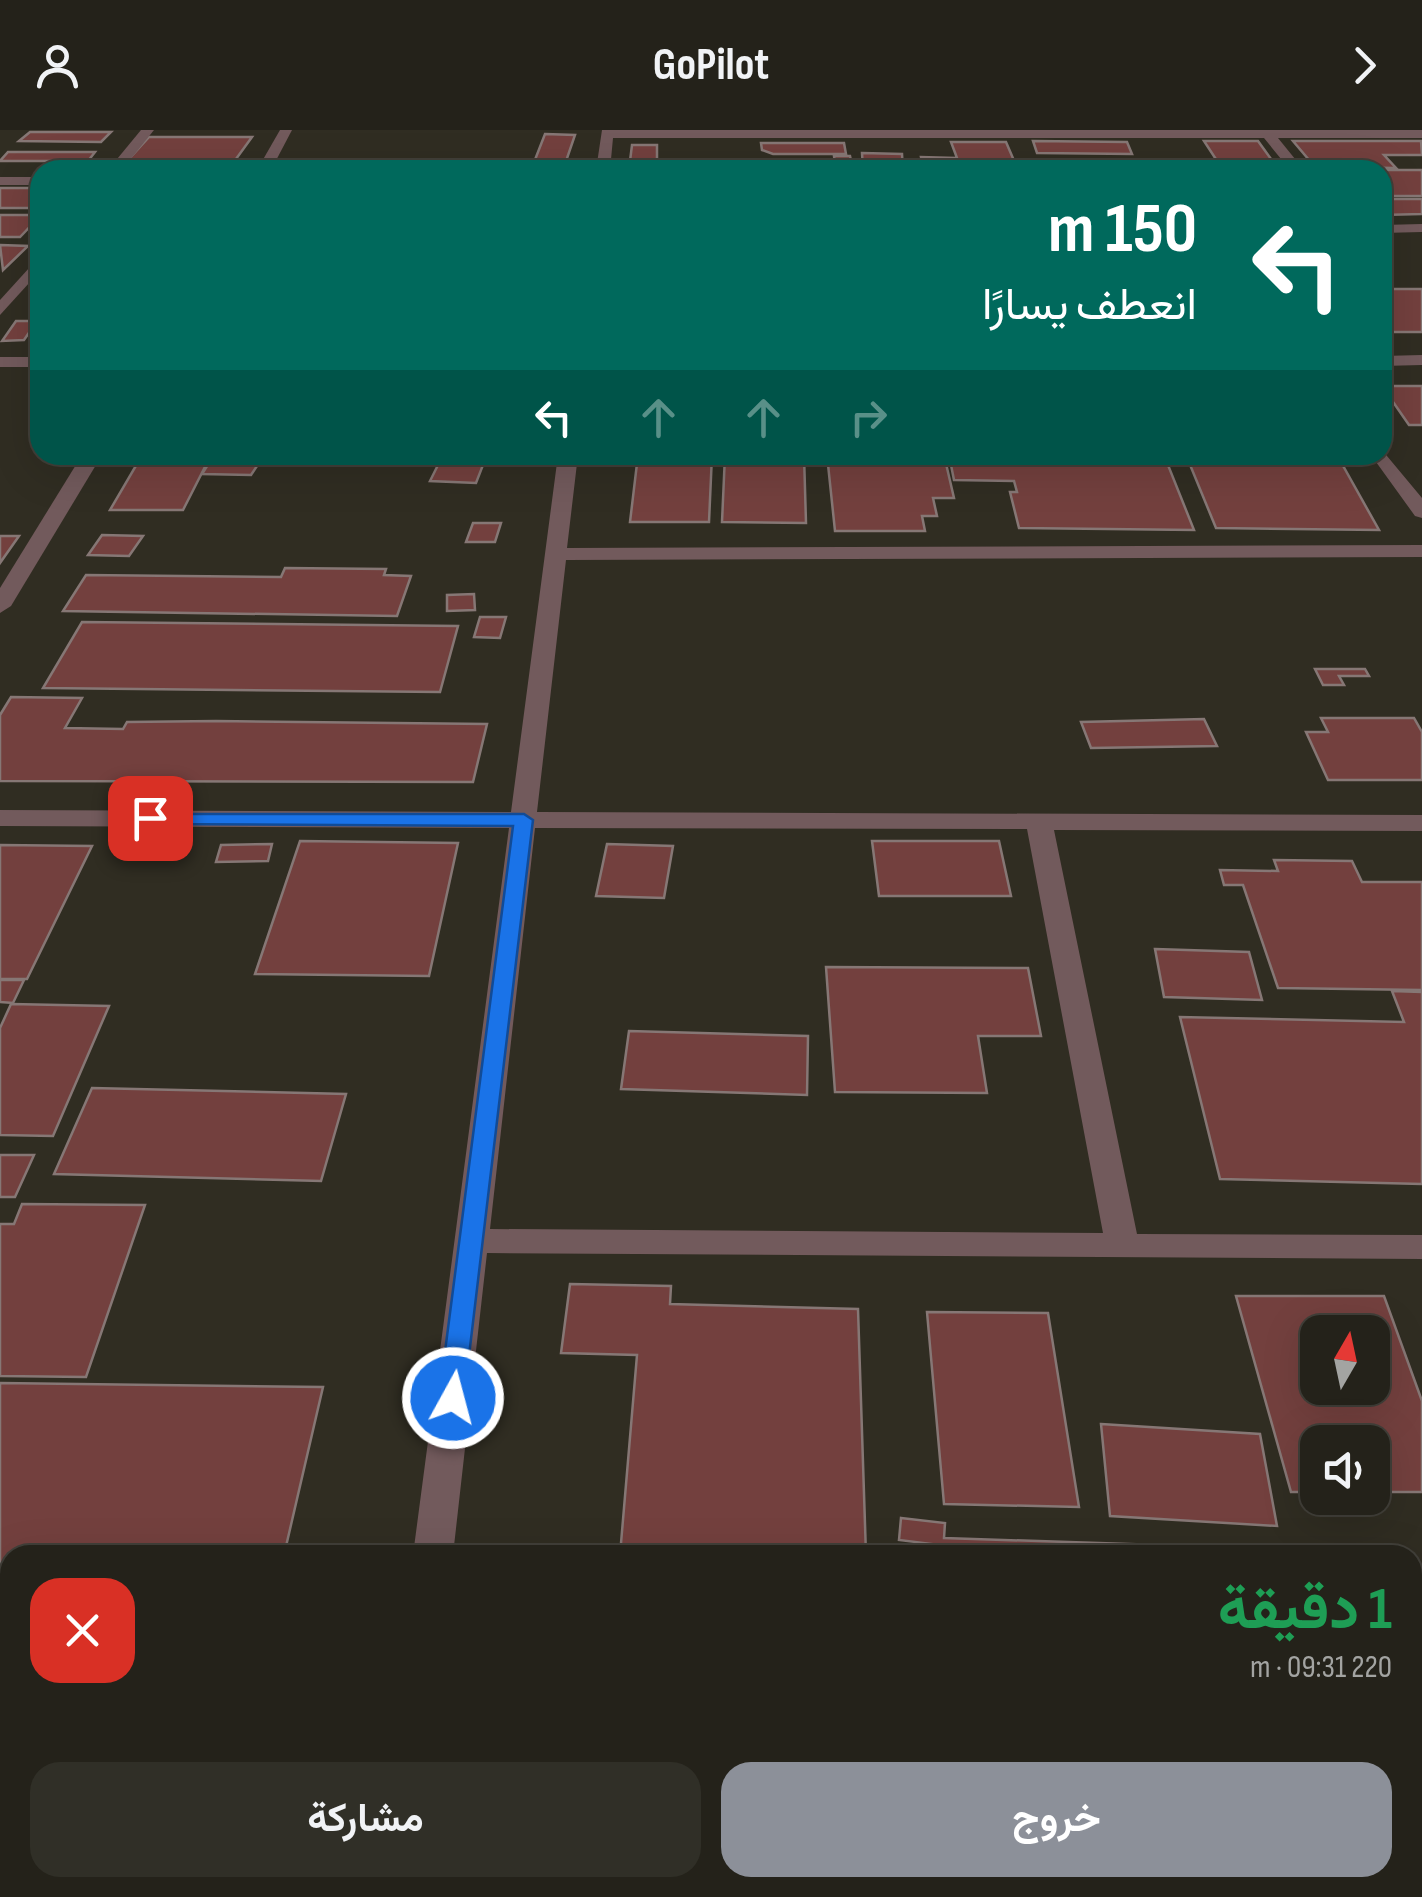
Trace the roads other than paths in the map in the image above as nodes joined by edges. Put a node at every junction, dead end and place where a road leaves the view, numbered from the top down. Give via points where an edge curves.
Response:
1 (148, 130) edge
2 (286, 130) edge
3 (608, 132) edge
4 (1268, 134) junction
5 (1422, 134) edge
6 (124, 160) edge
7 (270, 160) edge
8 (604, 160) edge
9 (1289, 160) edge
10 (0, 181) edge
11 (30, 181) edge
12 (1392, 228) edge
13 (1422, 228) edge
14 (30, 274) edge
15 (0, 310) edge
16 (1392, 360) edge
17 (1422, 360) edge
18 (0, 362) edge
19 (30, 362) edge
20 (86, 465) edge
21 (567, 465) edge
22 (1387, 465) edge
23 (1422, 512) edge
24 (1422, 551) edge
25 (556, 554) junction
26 (0, 606) edge
27 (0, 818) edge
28 (524, 820) junction
29 (1039, 822) junction
30 (1422, 824) edge
31 (472, 1242) junction
32 (1122, 1245) junction
33 (1422, 1247) edge
34 (435, 1545) edge

1 - 6 street
2 - 7 street
3 - 4 street
3 - 8 street
4 - 5 street
4 - 9 street
10 - 11 street
12 - 13 street
14 - 15 street
16 - 17 street
18 - 19 street
20 - 26 street
21 - 25 street
22 - 23 street
24 - 25 street
25 - 28 street
27 - 28 street
28 - 29 street
28 - 31 street
29 - 30 street
29 - 32 street
31 - 32 street
31 - 34 street
32 - 33 street

